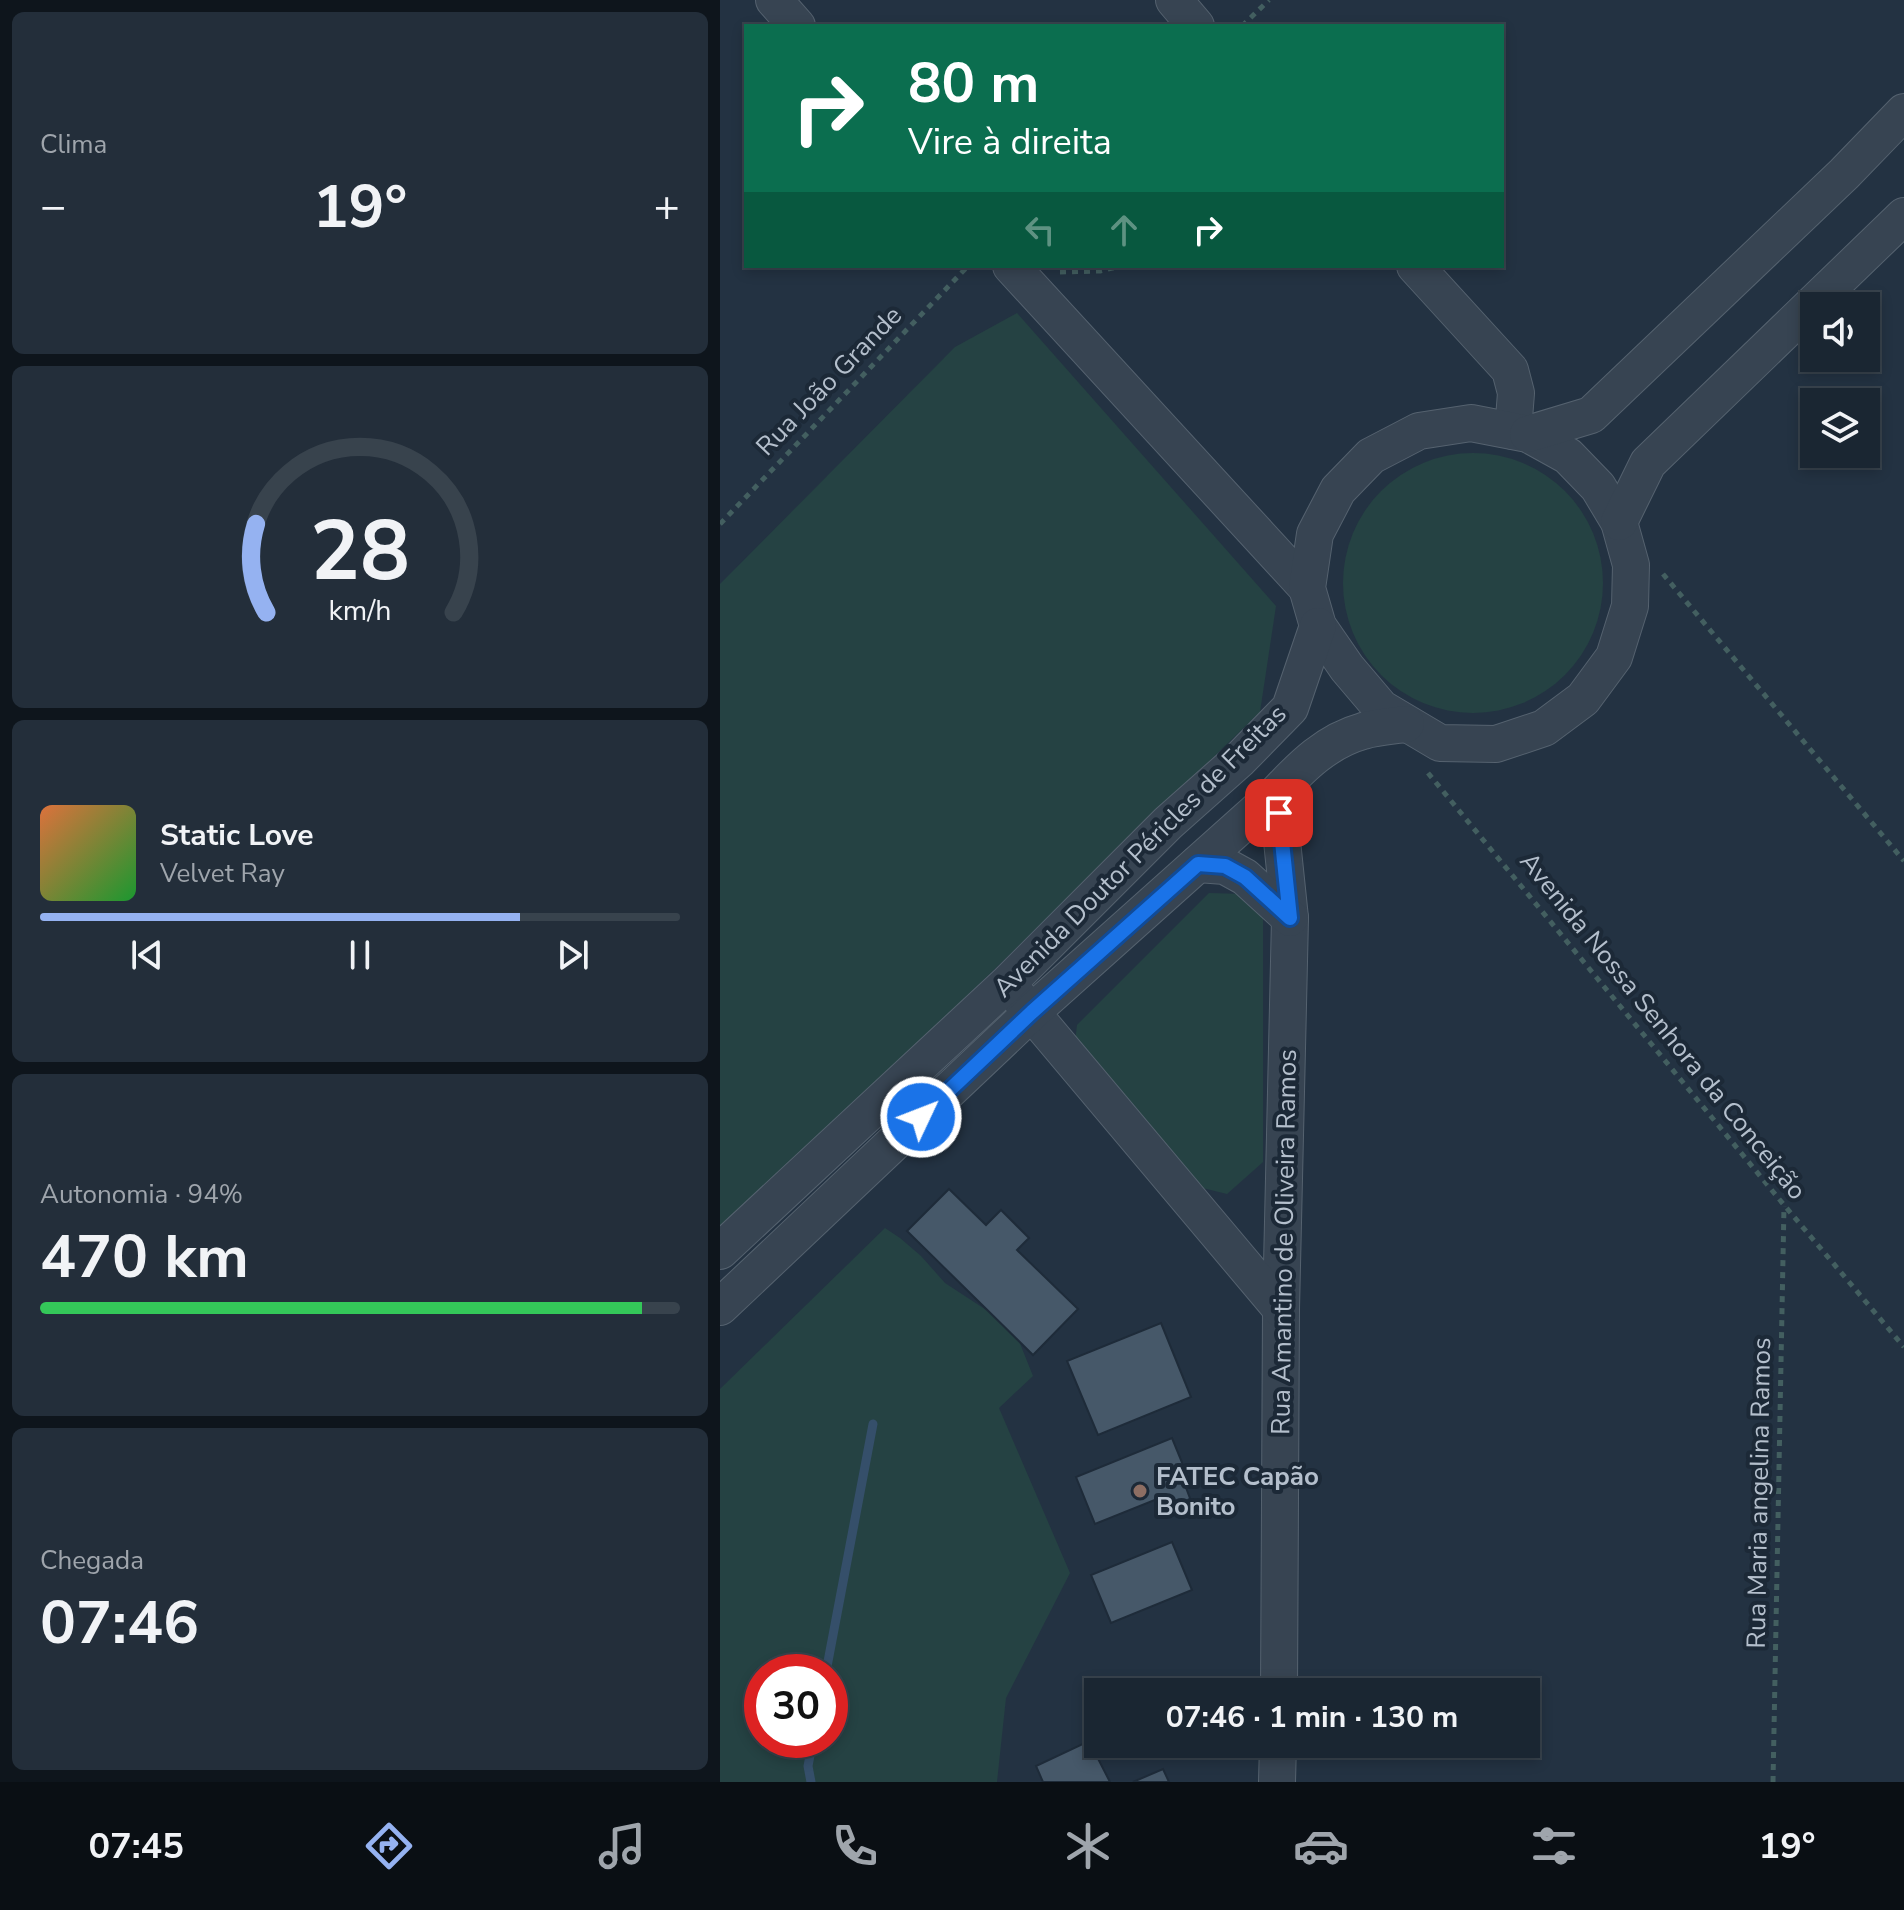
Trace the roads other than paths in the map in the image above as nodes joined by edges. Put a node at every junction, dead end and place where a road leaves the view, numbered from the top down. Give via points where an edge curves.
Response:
1 (774, 0) edge
2 (1174, 0) edge
3 (795, 24) edge
4 (1194, 24) edge
5 (1904, 112) edge
6 (1904, 216) edge
7 (1013, 268) edge
8 (1417, 268) edge
9 (1520, 432) junction
10 (1619, 522) junction
11 (1307, 588) junction
12 (1318, 626) junction
13 (1406, 724) junction
14 (1277, 793) junction
15 (1198, 864) junction
16 (1290, 918) junction
17 (1007, 984) junction
18 (1032, 1012) junction
19 (720, 1251) edge
20 (720, 1307) edge
21 (1281, 1309) junction
22 (1279, 1678) edge
23 (1278, 1758) edge
24 (1277, 1782) edge

1 - 3 street
2 - 4 street
5 - 9 street via 1591,415
6 - 10 street via 1648,463
7 - 11 street
8 - 9 street via 1510,370
9 - 10 street via 1568,456 1598,487
9 - 11 street via 1471,423 1419,431 1371,456 1338,490 1315,534
10 - 13 street via 1631,565 1630,606 1614,657 1583,699 1544,728 1496,744 1440,743
11 - 12 street
12 - 13 street via 1381,708
12 - 17 street, Avenida Doutor Péricles de Freitas via 1290,708
13 - 14 street, Avenida Doutor Péricles de Freitas via 1342,738 1305,763
14 - 15 street, Avenida Doutor Péricles de Freitas
14 - 16 street, Rua Amantino de Oliveira Ramos
15 - 16 street via 1225,866 1245,877
15 - 18 street, Avenida Doutor Péricles de Freitas
16 - 21 street, Rua Amantino de Oliveira Ramos
17 - 18 street
17 - 19 street, Avenida Doutor Péricles de Freitas
18 - 20 street, Avenida Doutor Péricles de Freitas
18 - 21 street
21 - 22 street, Rua Amantino de Oliveira Ramos
23 - 24 street

